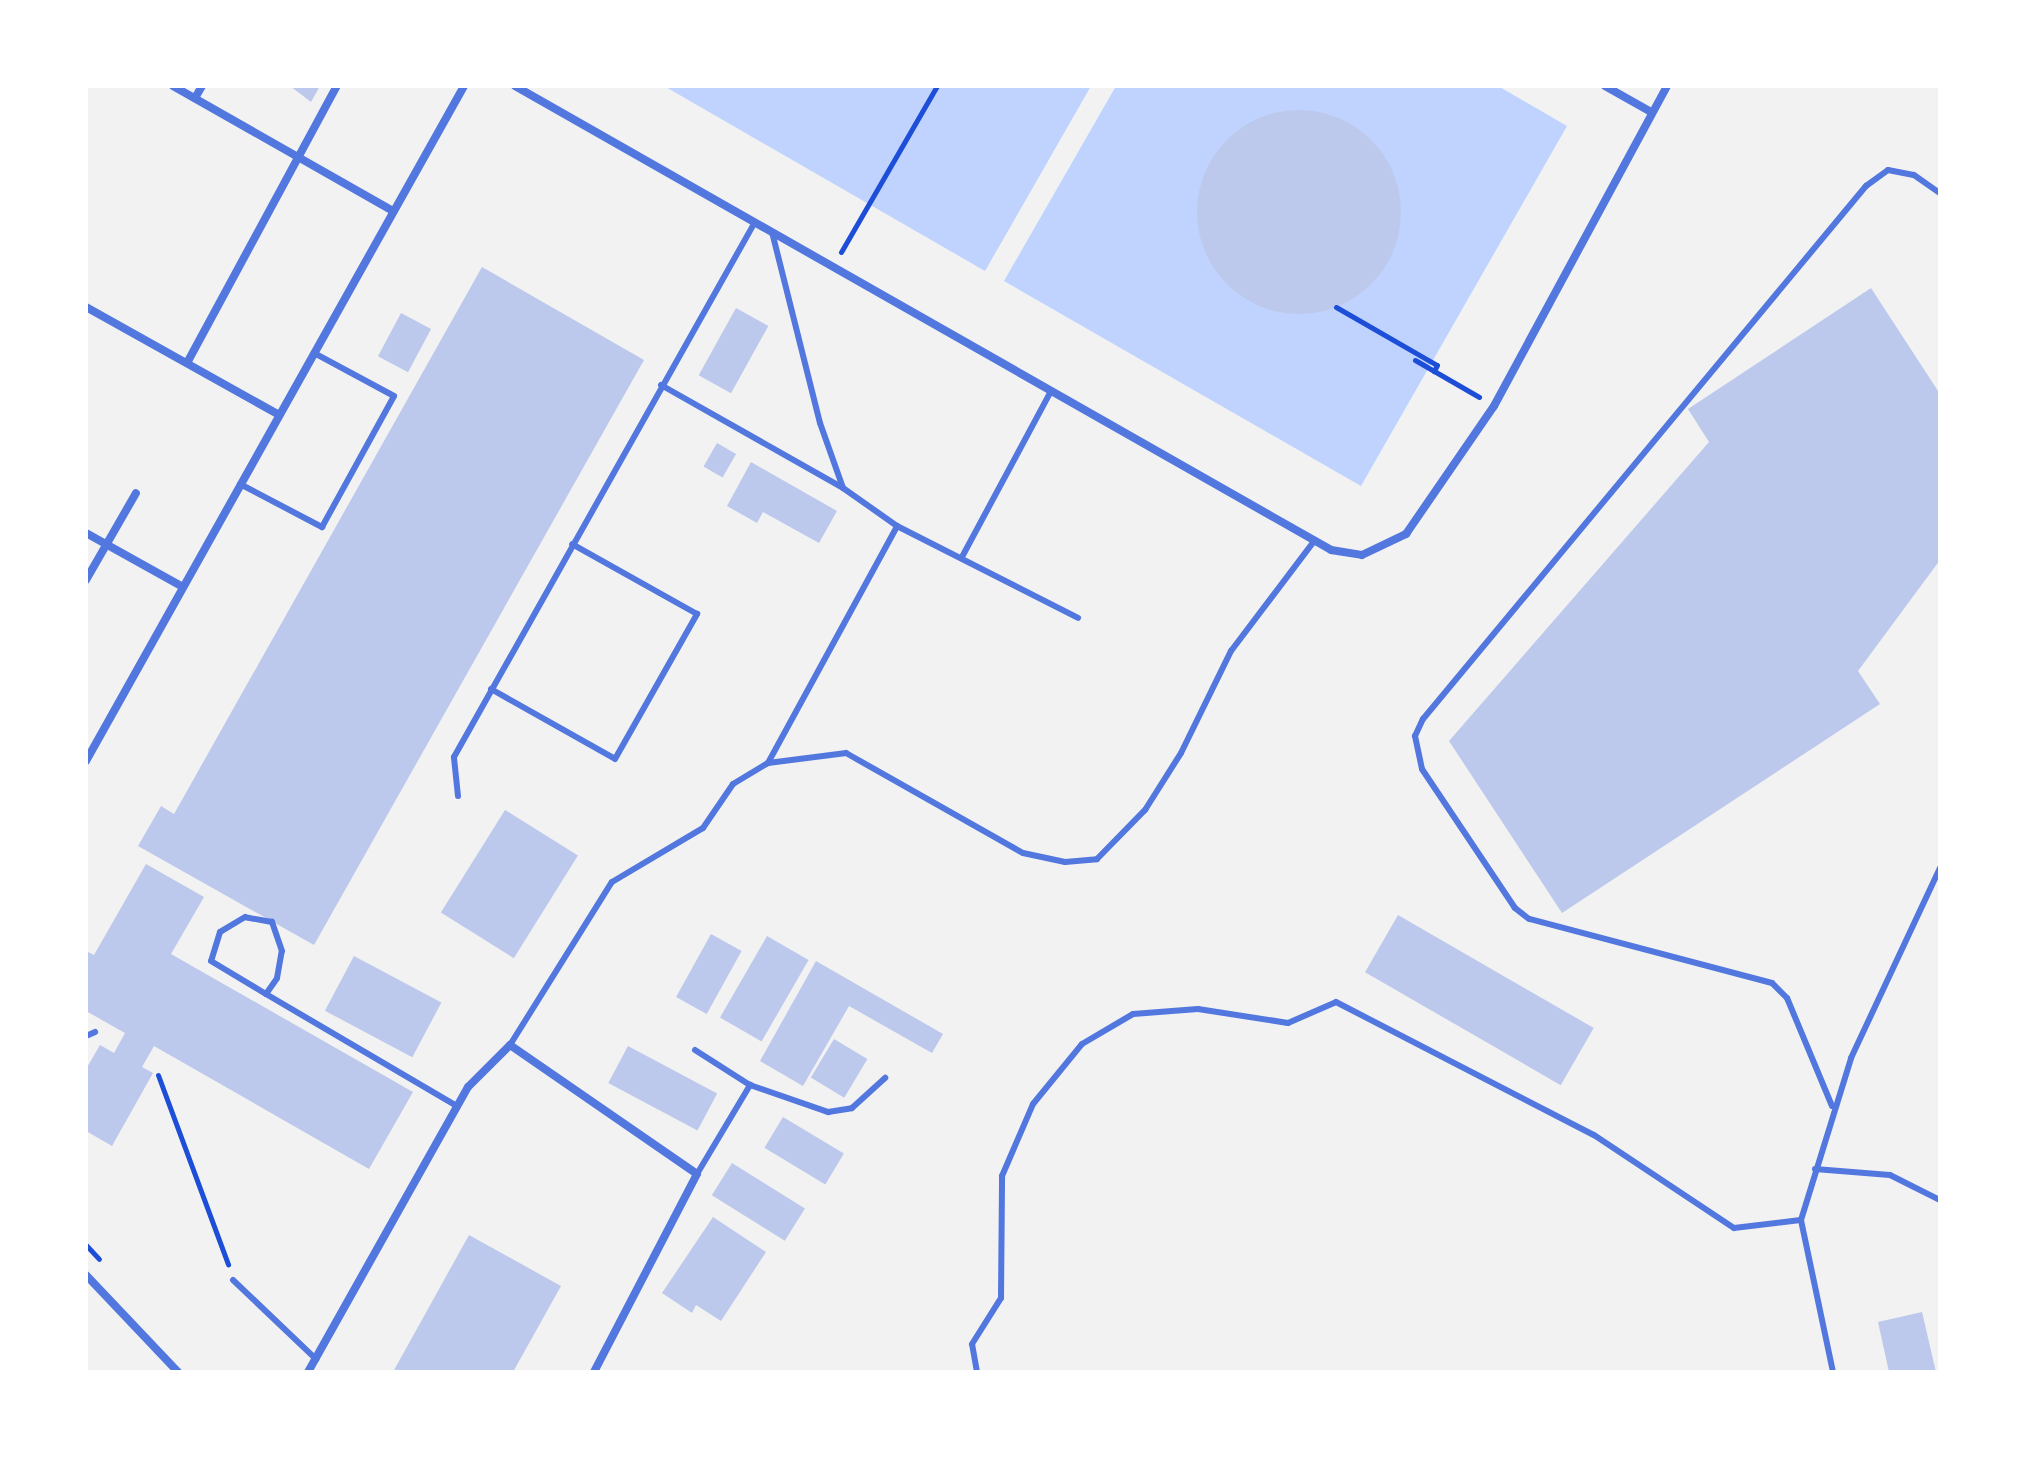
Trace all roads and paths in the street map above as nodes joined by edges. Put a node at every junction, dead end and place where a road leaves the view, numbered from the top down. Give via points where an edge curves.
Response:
1 (173, 86) edge
2 (202, 86) edge
3 (337, 86) edge
4 (464, 86) edge
5 (515, 86) edge
6 (937, 86) edge
7 (1605, 86) edge
8 (1667, 86) edge
9 (195, 98) junction
10 (1651, 112) junction
11 (298, 157) junction
12 (1940, 193) edge
13 (393, 211) junction
14 (755, 222) junction
15 (772, 232) junction
16 (832, 266) junction
17 (86, 307) edge
18 (1336, 307) dead end
19 (314, 353) junction
20 (1415, 360) dead end
21 (187, 363) junction
22 (1434, 371) junction
23 (661, 385) junction
24 (1051, 391) junction
25 (1494, 406) junction
26 (279, 415) junction
27 (240, 484) junction
28 (843, 488) junction
29 (136, 493) dead end
30 (897, 526) junction
31 (86, 533) edge
32 (1315, 540) junction
33 (106, 544) junction
34 (572, 544) junction
35 (962, 557) junction
36 (86, 580) edge
37 (183, 587) junction
38 (1078, 618) dead end
39 (491, 689) junction
40 (86, 761) edge
41 (768, 763) junction
42 (458, 796) dead end
43 (1940, 868) edge
44 (266, 994) junction
45 (95, 1032) dead end
46 (86, 1036) edge
47 (510, 1045) junction
48 (695, 1050) dead end
49 (158, 1075) dead end
50 (885, 1078) dead end
51 (750, 1085) junction
52 (457, 1106) junction
53 (1832, 1106) junction
54 (1815, 1169) junction
55 (697, 1174) junction
56 (1940, 1200) edge
57 (1801, 1220) junction
58 (86, 1275) edge
59 (233, 1280) joint
60 (316, 1359) junction
61 (178, 1372) edge
62 (308, 1372) edge
63 (594, 1372) edge
64 (977, 1372) edge
65 (1833, 1372) edge

1 - 9 street
2 - 9 street
3 - 11 street
4 - 13 street
5 - 14 street
6 - 16 path
7 - 10 street
8 - 10 street
9 - 11 street
10 - 25 street
11 - 13 street
11 - 21 street
12 - 53 lane via 1914,175 1888,170 1866,186 1423,719 1415,736 1422,769 1515,908 1529,919 1772,983 1787,998
13 - 19 street
14 - 15 street
14 - 23 lane
15 - 16 street
15 - 28 lane via 820,423
16 - 24 street
17 - 21 street
18 - 22 path via 1437,365
19 - 26 street
19 - 27 lane via 394,396 322,527
20 - 22 path
21 - 26 street
22 - 25 path
23 - 28 lane
23 - 34 lane
24 - 32 street
24 - 35 lane
25 - 32 street via 1406,534 1362,555 1331,550
26 - 27 street
27 - 37 street
28 - 30 lane
29 - 33 street
30 - 35 lane
30 - 41 lane
31 - 33 street
32 - 41 lane via 1231,651 1181,753 1145,810 1097,859 1065,862 1023,853 846,753
33 - 36 street
33 - 37 street
34 - 39 lane
34 - 39 lane via 697,614 615,759
35 - 38 lane
37 - 40 street
39 - 42 lane via 454,757
41 - 47 lane via 733,784 703,828 612,882
43 - 53 lane
44 - 44 lane via 211,961 220,932 245,917 272,922 282,951 277,978
44 - 52 lane
45 - 46 lane
47 - 52 street
47 - 55 street
48 - 51 lane
49 - 59 path
50 - 51 lane via 852,1108 828,1112
51 - 55 lane
52 - 60 street
53 - 54 lane
54 - 56 lane via 1890,1175
54 - 57 lane
55 - 63 street
57 - 64 lane via 1734,1228 1594,1135 1336,1002 1288,1023 1198,1009 1133,1014 1082,1044 1033,1104 1002,1176 1001,1298 972,1344
57 - 65 lane
58 - 61 street
59 - 60 lane
60 - 62 street

